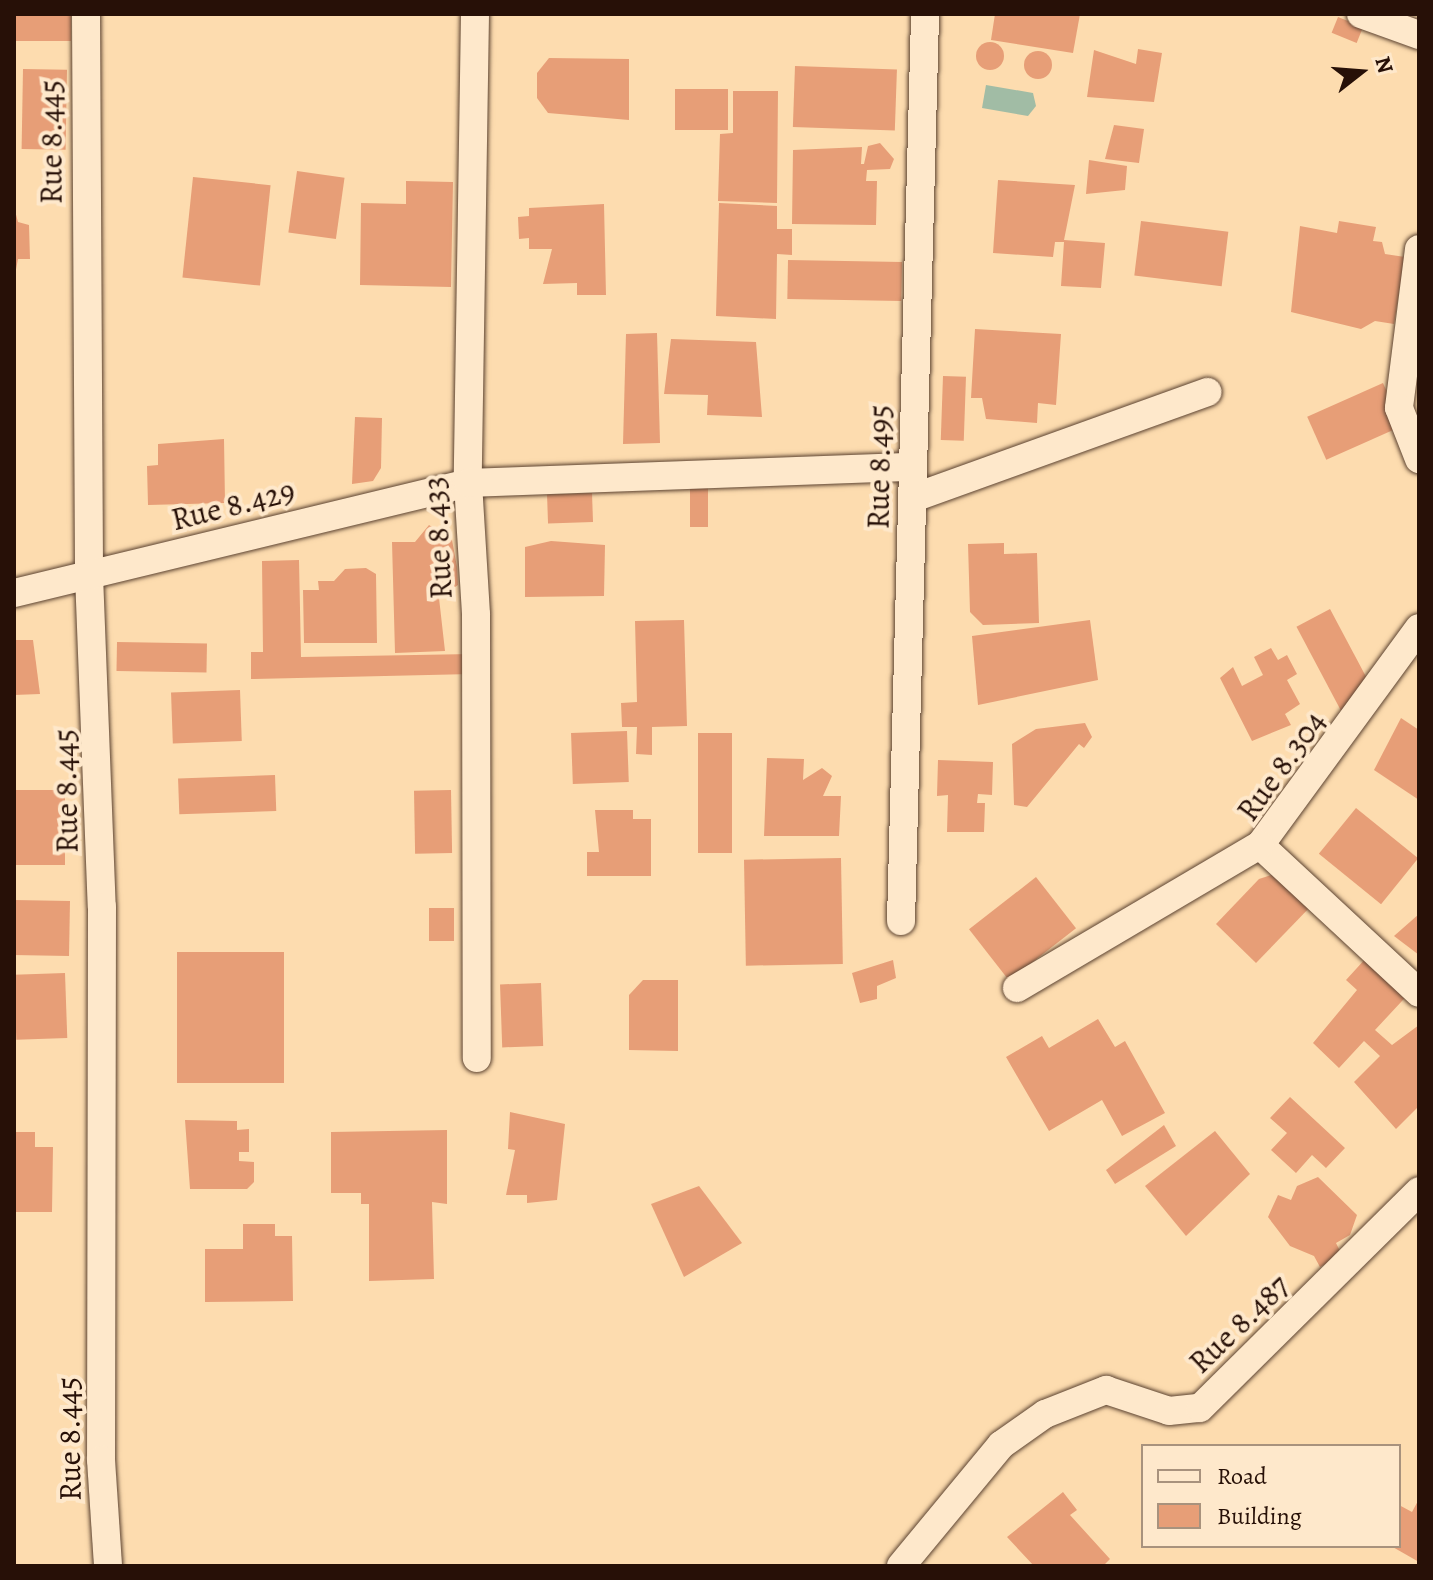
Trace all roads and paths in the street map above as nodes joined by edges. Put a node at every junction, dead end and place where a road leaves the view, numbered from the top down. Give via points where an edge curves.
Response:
1 (86, 14) edge
2 (475, 14) edge
3 (925, 14) edge
4 (1361, 14) edge
5 (1419, 35) edge
6 (1419, 249) edge
7 (1413, 314) edge
8 (1207, 392) dead end
9 (1419, 459) edge
10 (913, 467) junction
11 (468, 483) junction
12 (913, 498) junction
13 (89, 575) junction
14 (14, 593) edge
15 (1419, 628) edge
16 (1260, 845) junction
17 (901, 921) dead end
18 (1017, 988) dead end
19 (1419, 993) edge
20 (477, 1058) dead end
21 (1419, 1191) edge
22 (108, 1566) edge
23 (901, 1566) edge

1 - 13 street, Rue 8.445
2 - 11 street, Rue 8.433
3 - 10 street, Rue 8.495
4 - 5 street
6 - 7 street
7 - 9 street via 1399,408
8 - 12 street
10 - 11 street, Rue 8.429
10 - 12 street, Rue 8.495
11 - 13 street, Rue 8.429
11 - 20 street, Rue 8.433 via 476,615
12 - 17 street, Rue 8.495
13 - 14 street, Rue 8.429
13 - 22 street, Rue 8.445 via 99,717 101,1460
15 - 16 street, Rue 8.304
16 - 18 street
16 - 19 street, Rue 8.304
21 - 23 street, Rue 8.487 via 1200,1408 1169,1411 1106,1390 1045,1414 1001,1445

